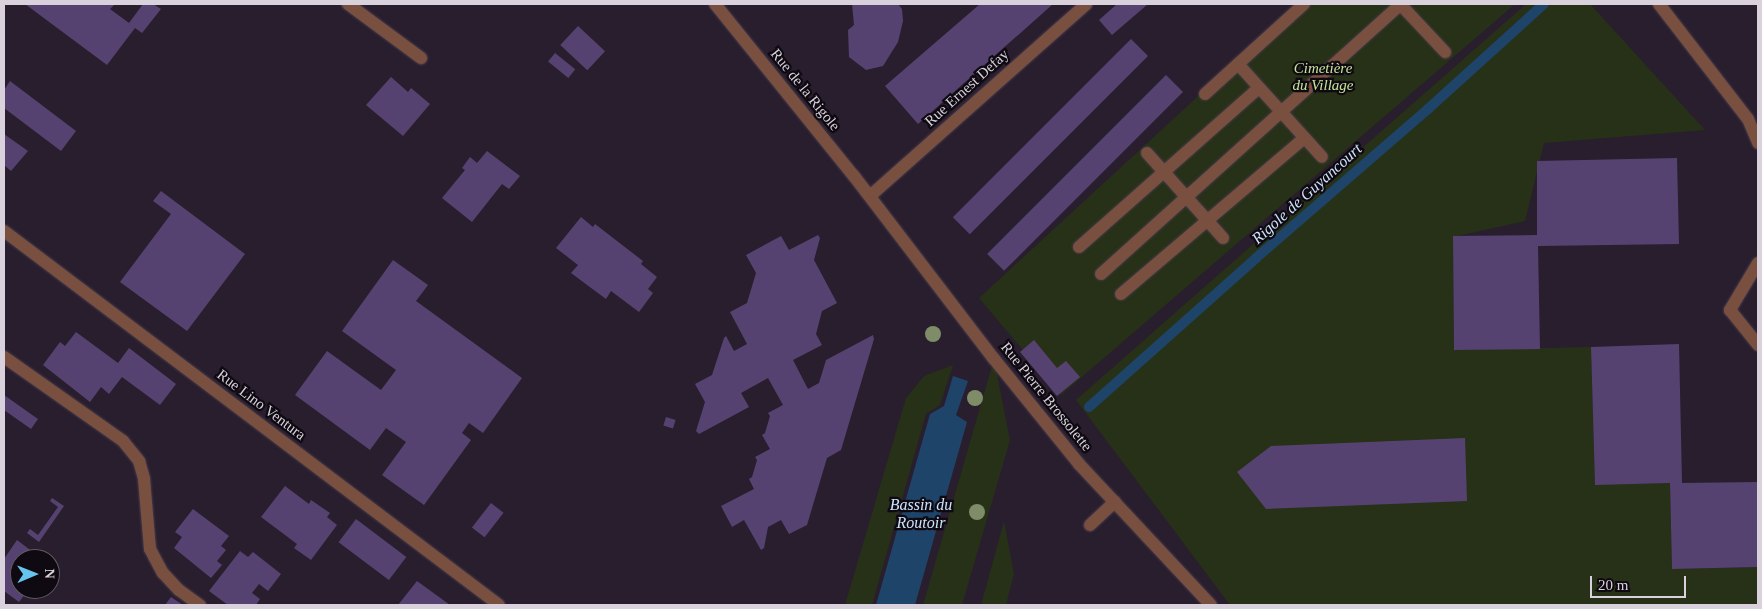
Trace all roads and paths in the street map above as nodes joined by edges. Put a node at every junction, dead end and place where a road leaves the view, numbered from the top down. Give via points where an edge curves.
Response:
1 (348, 4) edge
2 (715, 4) edge
3 (1086, 4) edge
4 (1304, 4) edge
5 (1400, 4) edge
6 (1659, 4) edge
7 (1445, 52) dead end
8 (421, 58) dead end
9 (1238, 64) junction
10 (1259, 88) junction
11 (1205, 94) dead end
12 (1281, 112) junction
13 (1304, 138) junction
14 (1758, 143) edge
15 (1147, 153) dead end
16 (1322, 157) dead end
17 (1164, 172) junction
18 (870, 196) junction
19 (1187, 196) junction
20 (1208, 220) junction
21 (4, 231) edge
22 (1223, 238) dead end
23 (1079, 247) dead end
24 (1758, 263) edge
25 (1101, 274) dead end
26 (1121, 294) dead end
27 (1758, 345) edge
28 (4, 357) edge
29 (1115, 502) junction
30 (1090, 525) dead end
31 (200, 605) edge
32 (499, 605) edge
33 (1211, 605) edge

1 - 8 street
2 - 18 street, Rue de la Rigole
3 - 18 street, Rue Ernest Defay
4 - 9 street
5 - 7 street
5 - 12 street
6 - 14 street via 1748,119
9 - 10 street
9 - 11 street
10 - 12 street
10 - 17 street
12 - 13 street
12 - 19 street
13 - 16 street
13 - 20 street
15 - 17 street
17 - 19 street
17 - 23 street
18 - 29 street, Rue Pierre Brossolette via 994,360 1079,464
19 - 20 street
19 - 25 street
20 - 22 street
20 - 26 street
21 - 32 street, Rue Lino Ventura
24 - 27 street via 1730,310
28 - 31 street via 123,441 138,461 144,480 150,549 163,573
29 - 30 street
29 - 33 street, Rue Pierre Brossolette

